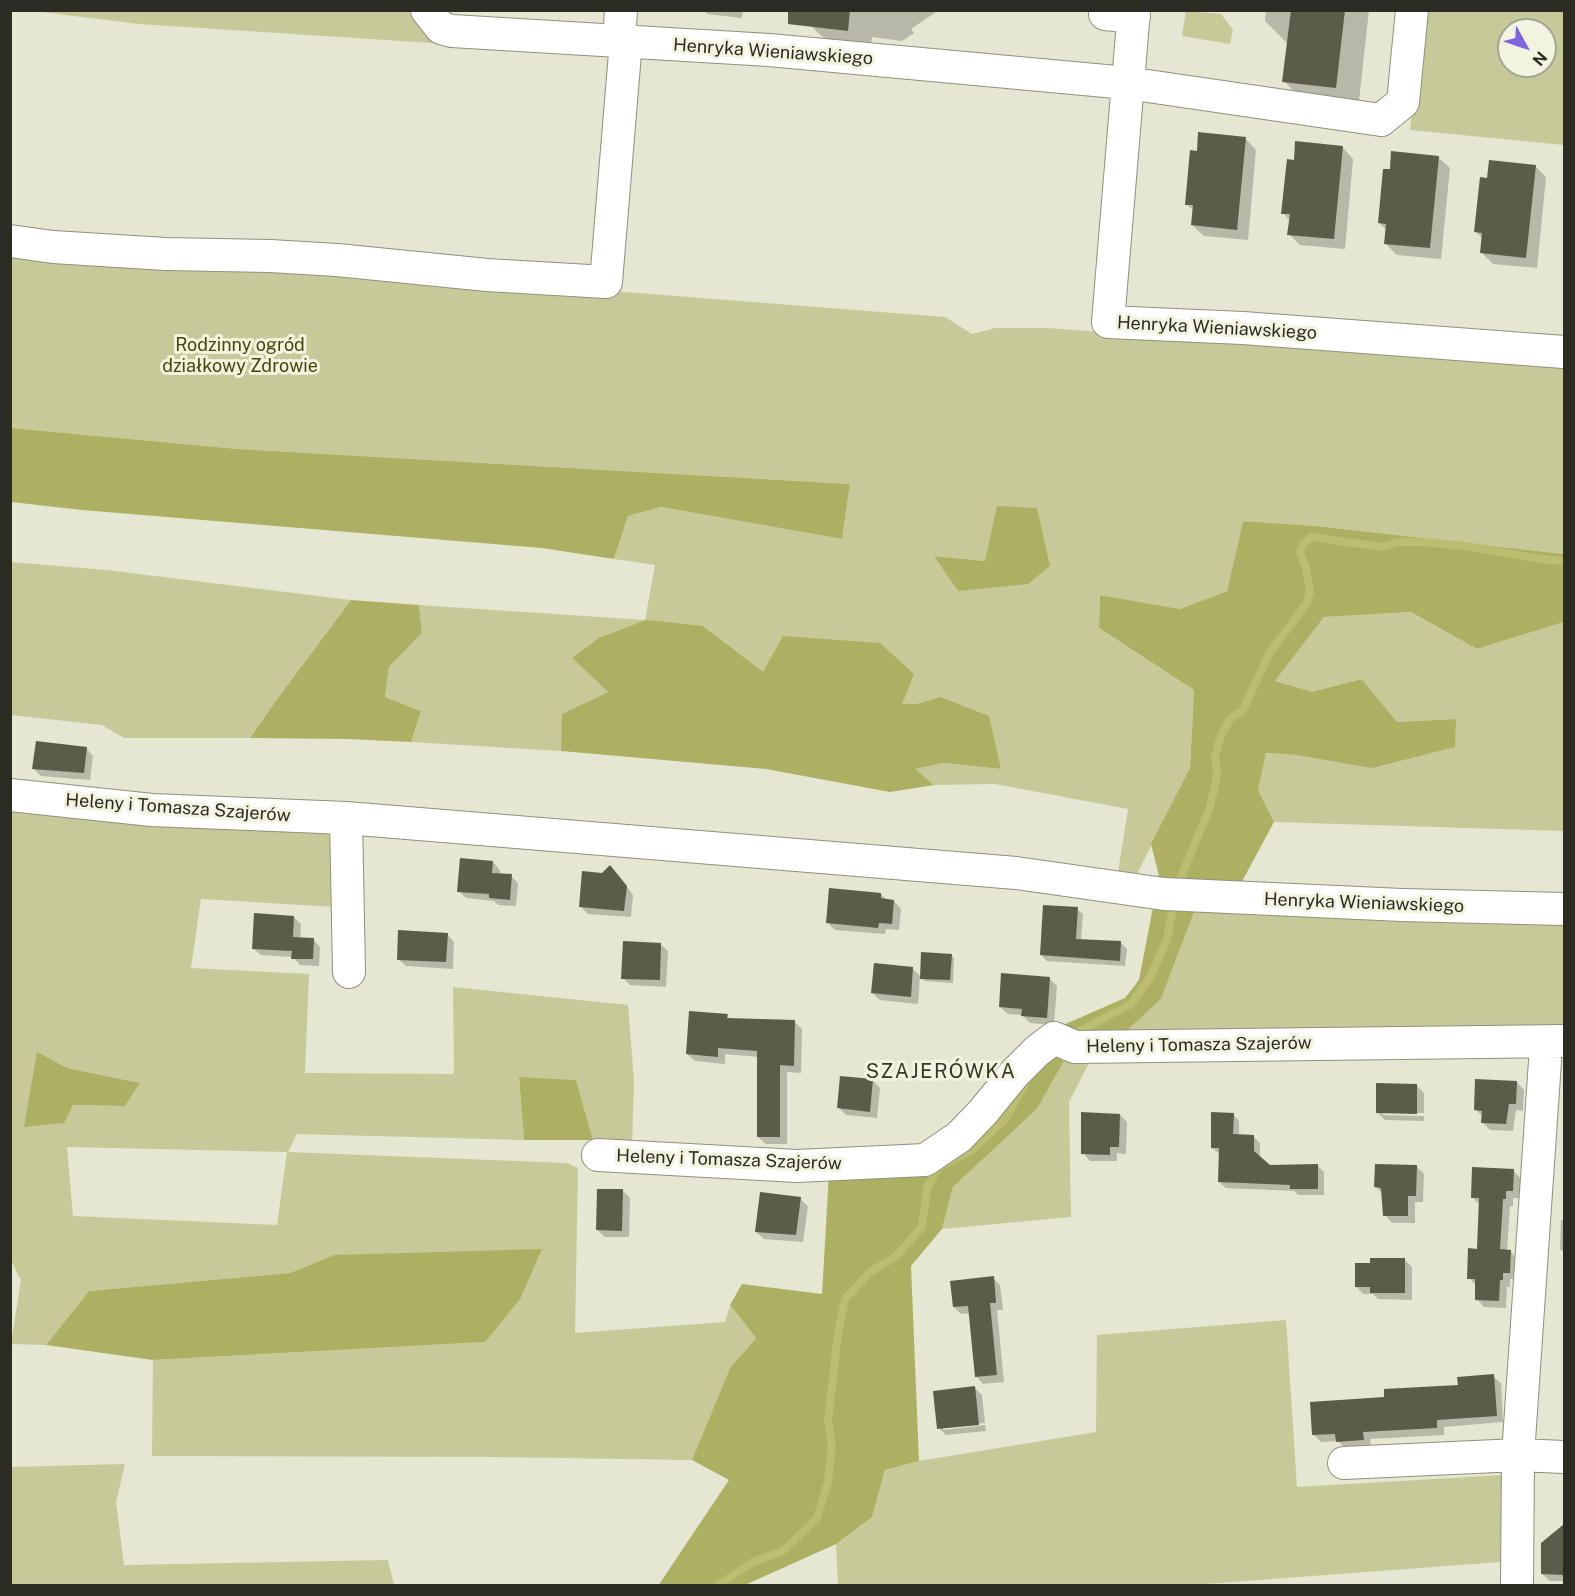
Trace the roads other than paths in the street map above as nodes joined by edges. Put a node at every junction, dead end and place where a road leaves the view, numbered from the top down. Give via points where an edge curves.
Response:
1 (427, 10) edge
2 (1412, 10) edge
3 (1124, 14) edge
4 (622, 31) edge
5 (1127, 84) junction
6 (10, 241) edge
7 (1564, 352) edge
8 (10, 795) edge
9 (346, 818) junction
10 (1164, 894) joint
11 (1564, 909) edge
12 (349, 972) dead end
13 (1555, 1051) edge
14 (598, 1155) dead end
15 (1518, 1455) junction
16 (1564, 1457) edge
17 (1344, 1463) dead end
18 (1517, 1586) edge

1 - 4 street, Henryka Wieniawskiego via 441,27 452,31
2 - 5 street, Henryka Wieniawskiego via 1403,102 1381,120
3 - 5 street, Henryka Wieniawskiego
4 - 5 street, Henryka Wieniawskiego via 779,51
4 - 6 street via 606,282 270,256 53,247
5 - 7 street, Henryka Wieniawskiego via 1108,322
8 - 9 street, Heleny i Tomasza Szajerów via 152,810
9 - 10 street, Heleny i Tomasza Szajerów via 1016,873
9 - 12 street
10 - 11 street, Henryka Wieniawskiego
13 - 14 street, Heleny i Tomasza Szajerów via 1075,1047 1054,1038 1014,1074 959,1137 925,1160 797,1166
13 - 15 street
15 - 16 street
15 - 17 street
15 - 18 street

